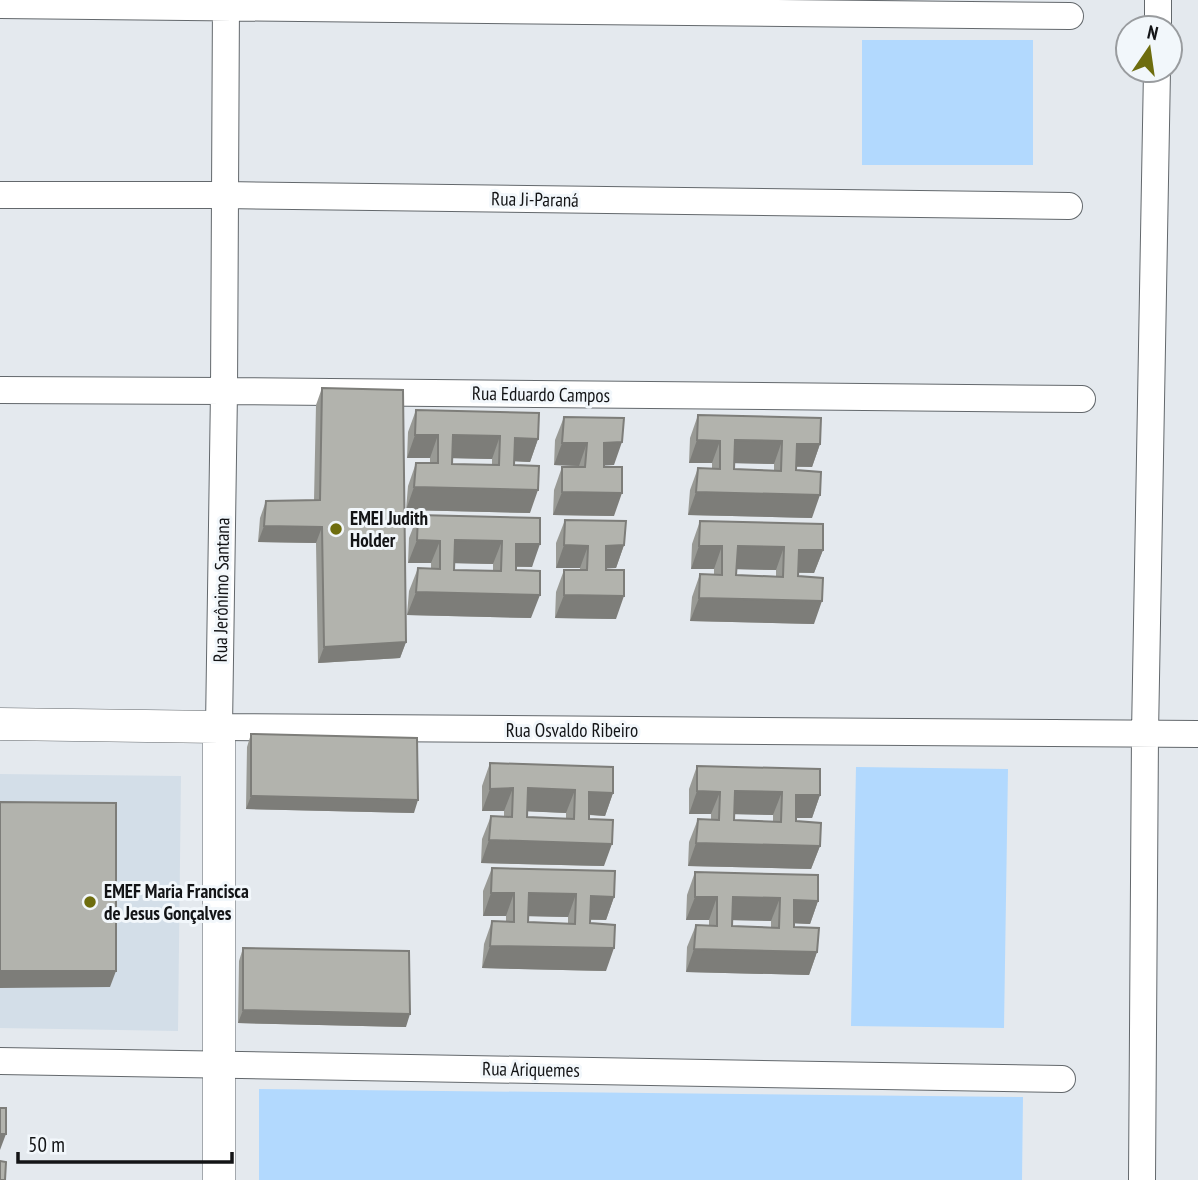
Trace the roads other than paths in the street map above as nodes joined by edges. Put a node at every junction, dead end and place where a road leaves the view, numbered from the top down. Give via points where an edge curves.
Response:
1 (226, 4) edge
2 (0, 5) edge
3 (1070, 16) dead end
4 (1157, 84) edge
5 (0, 195) edge
6 (225, 195) junction
7 (1069, 206) dead end
8 (0, 390) edge
9 (224, 391) junction
10 (1082, 399) dead end
11 (0, 724) edge
12 (219, 727) junction
13 (1144, 734) junction
14 (1198, 734) edge
15 (0, 1061) edge
16 (220, 1064) junction
17 (1062, 1079) dead end
18 (219, 1180) edge
19 (1142, 1180) edge

1 - 2 street
1 - 3 street
1 - 6 street, Rua Jerônimo Santana
4 - 13 street
5 - 6 street, Rua Ji-Paraná
6 - 7 street, Rua Ji-Paraná
6 - 9 street, Rua Jerônimo Santana
8 - 9 street, Rua Eduardo Campos
9 - 10 street, Rua Eduardo Campos
9 - 12 street, Rua Jerônimo Santana
11 - 12 street, Rua Osvaldo Ribeiro
12 - 13 street, Rua Osvaldo Ribeiro
12 - 16 street, Rua Jerônimo Santana
13 - 14 street, Rua Osvaldo Ribeiro
13 - 19 street
15 - 16 street, Rua Ariquemes
16 - 17 street, Rua Ariquemes
16 - 18 street, Rua Jerônimo Santana

